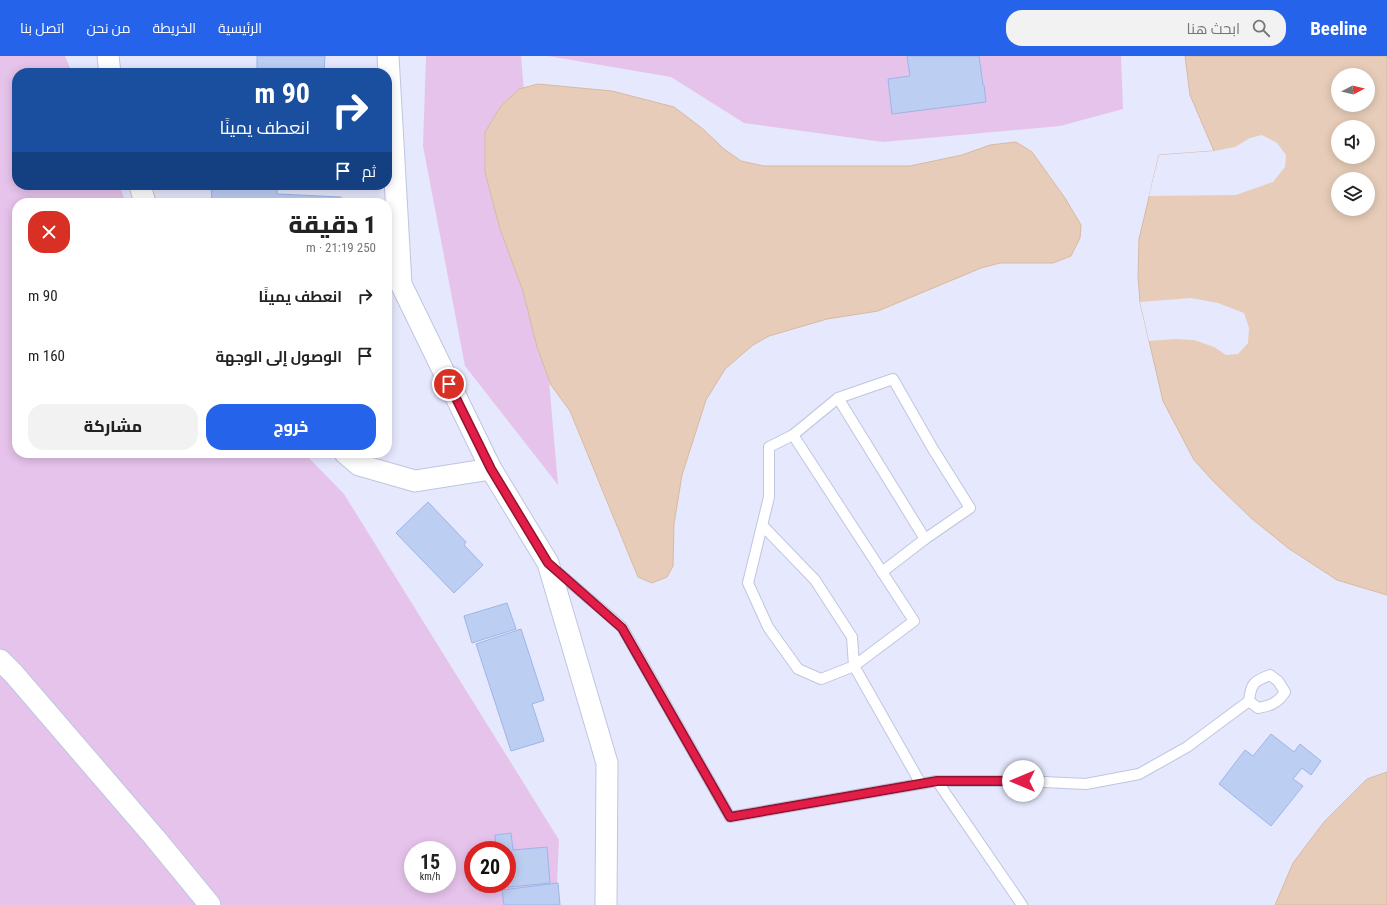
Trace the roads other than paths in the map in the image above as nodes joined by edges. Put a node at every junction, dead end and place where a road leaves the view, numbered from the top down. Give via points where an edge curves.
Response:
1 (108, 56) edge
2 (388, 56) edge
3 (109, 68) edge
4 (389, 68) edge
5 (392, 126) edge
6 (838, 398) junction
7 (793, 435) junction
8 (350, 458) edge
9 (491, 469) junction
10 (763, 526) junction
11 (925, 538) junction
12 (548, 563) junction
13 (882, 572) junction
14 (0, 660) edge
15 (854, 666) junction
16 (1249, 701) dead end
17 (937, 781) junction
18 (921, 784) junction
19 (210, 905) edge
20 (606, 905) edge
21 (1022, 905) edge

1 - 3 street
2 - 4 street
5 - 9 street via 401,284
6 - 7 lane
6 - 11 lane
6 - 11 lane via 893,379 970,508
7 - 10 lane via 769,447 769,497
7 - 13 lane
8 - 9 street via 359,465 415,481
9 - 12 street
10 - 15 lane via 815,580 852,637
10 - 15 lane via 748,583 768,627 798,669 821,678
11 - 13 lane
12 - 18 lane via 622,628 730,817
12 - 20 street via 607,763
13 - 15 lane via 914,621
14 - 19 street
15 - 18 lane
16 - 17 lane via 1187,747 1139,774 1086,784
17 - 18 lane
17 - 21 lane

